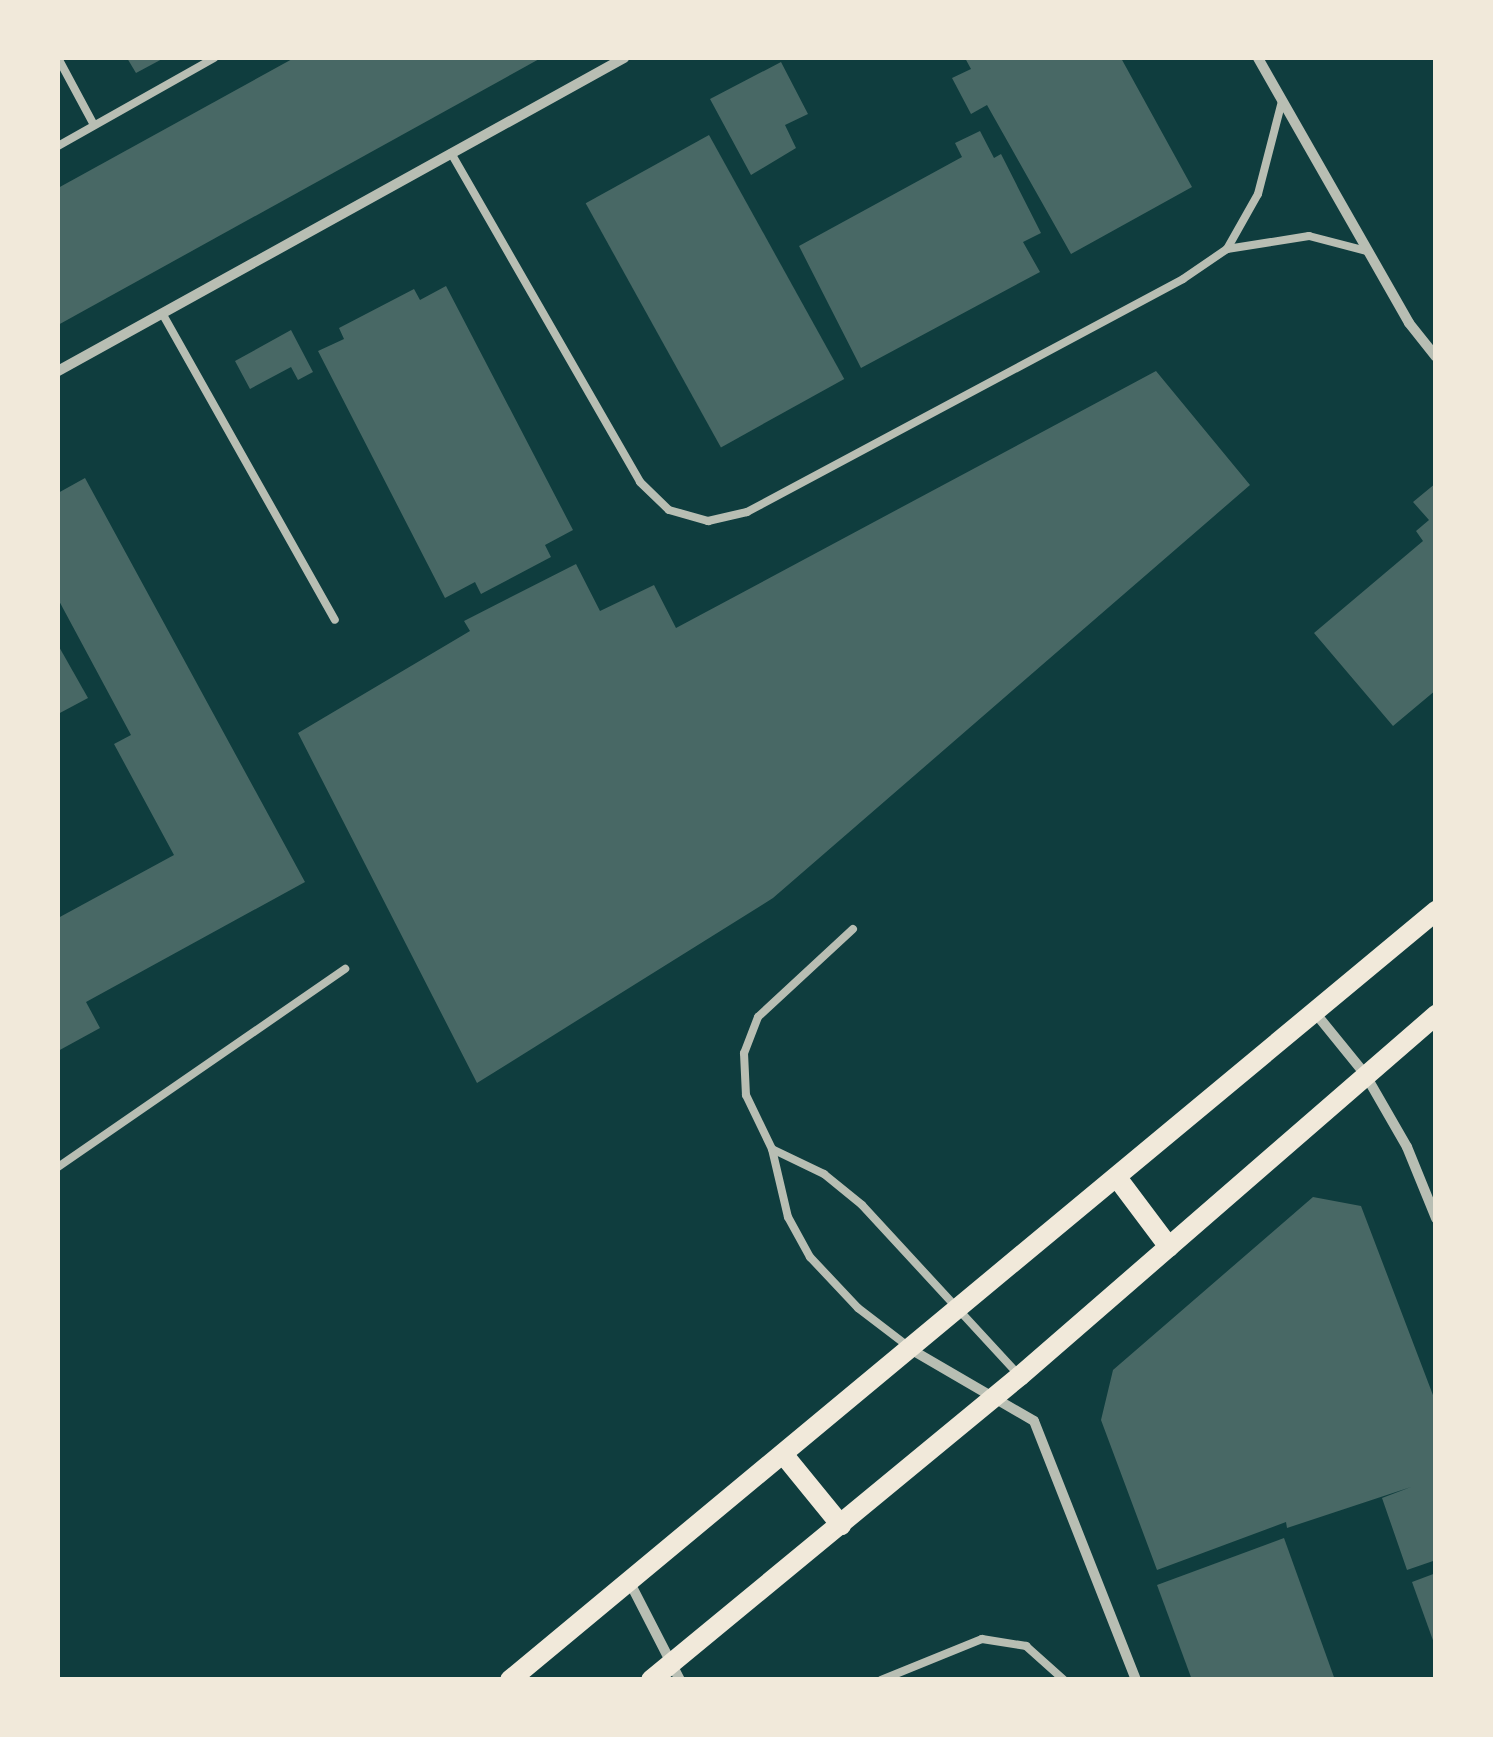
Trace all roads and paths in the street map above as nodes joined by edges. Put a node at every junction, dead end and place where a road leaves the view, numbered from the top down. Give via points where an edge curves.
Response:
1 (58, 58) edge
2 (214, 58) edge
3 (624, 58) edge
4 (1258, 58) edge
5 (1282, 100) junction
6 (94, 125) junction
7 (58, 146) edge
8 (452, 153) junction
9 (1226, 249) junction
10 (1367, 250) junction
11 (162, 312) junction
12 (1436, 356) edge
13 (58, 372) edge
14 (335, 620) dead end
15 (1436, 910) edge
16 (853, 929) dead end
17 (346, 968) dead end
18 (1317, 1015) junction
19 (1436, 1015) edge
20 (1366, 1074) junction
21 (772, 1149) junction
22 (58, 1167) edge
23 (1118, 1179) junction
24 (1436, 1218) edge
25 (1169, 1247) junction
26 (960, 1311) junction
27 (912, 1350) junction
28 (1020, 1376) junction
29 (994, 1398) junction
30 (783, 1454) junction
31 (840, 1526) junction
32 (628, 1578) junction
33 (677, 1671) edge
34 (510, 1680) edge
35 (651, 1680) edge
36 (880, 1680) edge
37 (1064, 1680) edge
38 (1136, 1680) edge

1 - 6 lane
2 - 6 lane
3 - 8 street
4 - 5 street
5 - 9 lane via 1253,208
5 - 10 street
6 - 7 lane
8 - 9 lane via 640,482 669,510 708,521 748,512 1183,279
8 - 11 street
9 - 10 lane via 1309,236
10 - 12 street
11 - 13 street
11 - 14 lane
15 - 18 main road
16 - 21 lane via 758,1016 744,1053 746,1095
17 - 22 lane
18 - 20 street
18 - 23 main road
19 - 20 main road
20 - 24 street
20 - 25 main road
21 - 26 lane via 824,1174 862,1205
21 - 27 lane via 788,1217 810,1256 858,1308
23 - 25 main road
23 - 26 main road
25 - 28 main road
26 - 27 main road
26 - 28 lane
27 - 29 street
27 - 30 main road
28 - 29 main road
29 - 31 main road
29 - 38 street via 1034,1422
30 - 31 main road
30 - 32 main road
31 - 33 main road
32 - 33 street
32 - 34 main road
33 - 35 main road
36 - 37 lane via 982,1639 1026,1646

